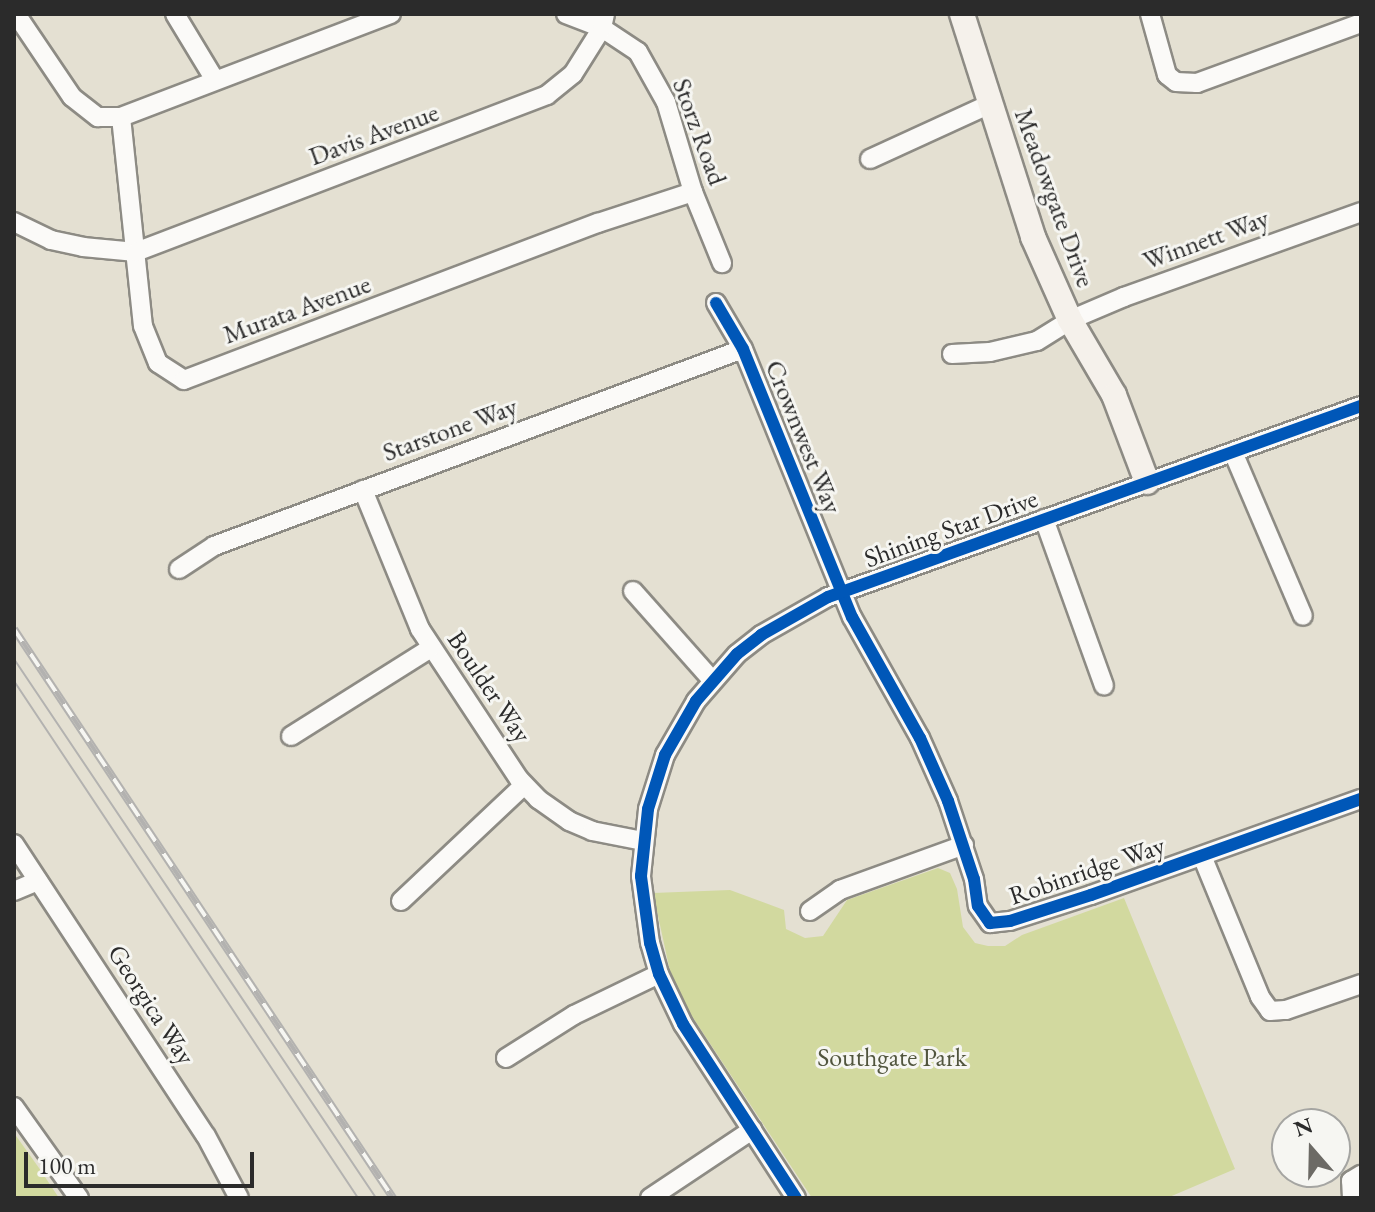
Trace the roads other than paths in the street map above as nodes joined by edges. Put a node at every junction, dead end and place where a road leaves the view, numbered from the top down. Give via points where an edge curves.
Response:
1 (16, 14) edge
2 (175, 14) edge
3 (391, 14) edge
4 (566, 14) edge
5 (962, 14) edge
6 (1150, 14) edge
7 (604, 21) edge
8 (346, 22) edge
9 (1361, 23) edge
10 (215, 80) junction
11 (990, 104) junction
12 (121, 117) junction
13 (870, 159) dead end
14 (693, 192) junction
15 (1361, 212) edge
16 (14, 222) edge
17 (136, 252) junction
18 (722, 263) dead end
19 (716, 303) dead end
20 (1070, 320) junction
21 (743, 349) junction
22 (952, 354) dead end
23 (1361, 406) edge
24 (1233, 452) junction
25 (1147, 482) junction
26 (363, 490) junction
27 (1044, 519) junction
28 (179, 569) dead end
29 (633, 591) dead end
30 (842, 592) junction
31 (1303, 616) dead end
32 (431, 648) junction
33 (712, 680) junction
34 (1104, 686) dead end
35 (291, 736) dead end
36 (524, 785) junction
37 (1361, 799) edge
38 (643, 841) junction
39 (14, 844) edge
40 (964, 845) junction
41 (1202, 856) junction
42 (38, 881) junction
43 (14, 891) edge
44 (401, 901) dead end
45 (810, 911) dead end
46 (659, 974) junction
47 (1361, 984) edge
48 (506, 1058) dead end
49 (14, 1107) edge
50 (752, 1130) junction
51 (1361, 1175) edge
52 (79, 1198) edge
53 (239, 1198) edge
54 (650, 1198) edge
55 (796, 1198) edge
56 (1352, 1198) edge

1 - 12 street via 72,97 98,117
2 - 10 street
3 - 8 street
4 - 7 street, Storz Road
5 - 11 street, Meadowgate Drive
6 - 9 street via 1167,75 1176,82 1197,83
7 - 14 street, Storz Road via 638,52 666,102
7 - 17 street, Davis Avenue via 573,74 547,95
8 - 10 street
10 - 12 street
11 - 13 street
11 - 20 street, Meadowgate Drive via 1033,237
12 - 17 street, Murata Avenue
14 - 17 street, Murata Avenue via 184,380 158,363 143,326
14 - 18 street, Storz Road
15 - 20 street, Winnett Way
16 - 17 street via 51,240
19 - 21 street, Crownwest Way
20 - 22 street, Winnett Way via 1037,341
20 - 25 street, Meadowgate Drive via 1114,395
21 - 26 street, Starstone Way
21 - 30 street, Crownwest Way
23 - 24 street, Shining Star Drive
24 - 25 street, Shining Star Drive
24 - 31 street
25 - 27 street, Shining Star Drive
26 - 28 street, Starstone Way via 214,546
26 - 32 street, Boulder Way via 404,597
27 - 30 street, Shining Star Drive
27 - 34 street
29 - 33 street
30 - 33 street, Shining Star Drive via 761,635
30 - 40 street, Robinridge Way via 920,738
32 - 35 street
32 - 36 street, Boulder Way
33 - 38 street, Shining Star Drive via 665,755
36 - 38 street, Boulder Way via 569,821
36 - 44 street
37 - 41 street, Robinridge Way
38 - 46 street, Shining Star Drive via 643,907
39 - 42 street, Georgica Way
40 - 41 street, Robinridge Way via 978,906 990,923 1024,917
40 - 45 street via 840,890
41 - 47 street via 1270,1011
42 - 43 street
42 - 53 street, Georgica Way via 206,1136
46 - 48 street via 574,1015
46 - 50 street, Shining Star Drive via 683,1024
49 - 52 street
50 - 54 street
50 - 55 street, Shining Star Drive
51 - 56 street via 1351,1181

